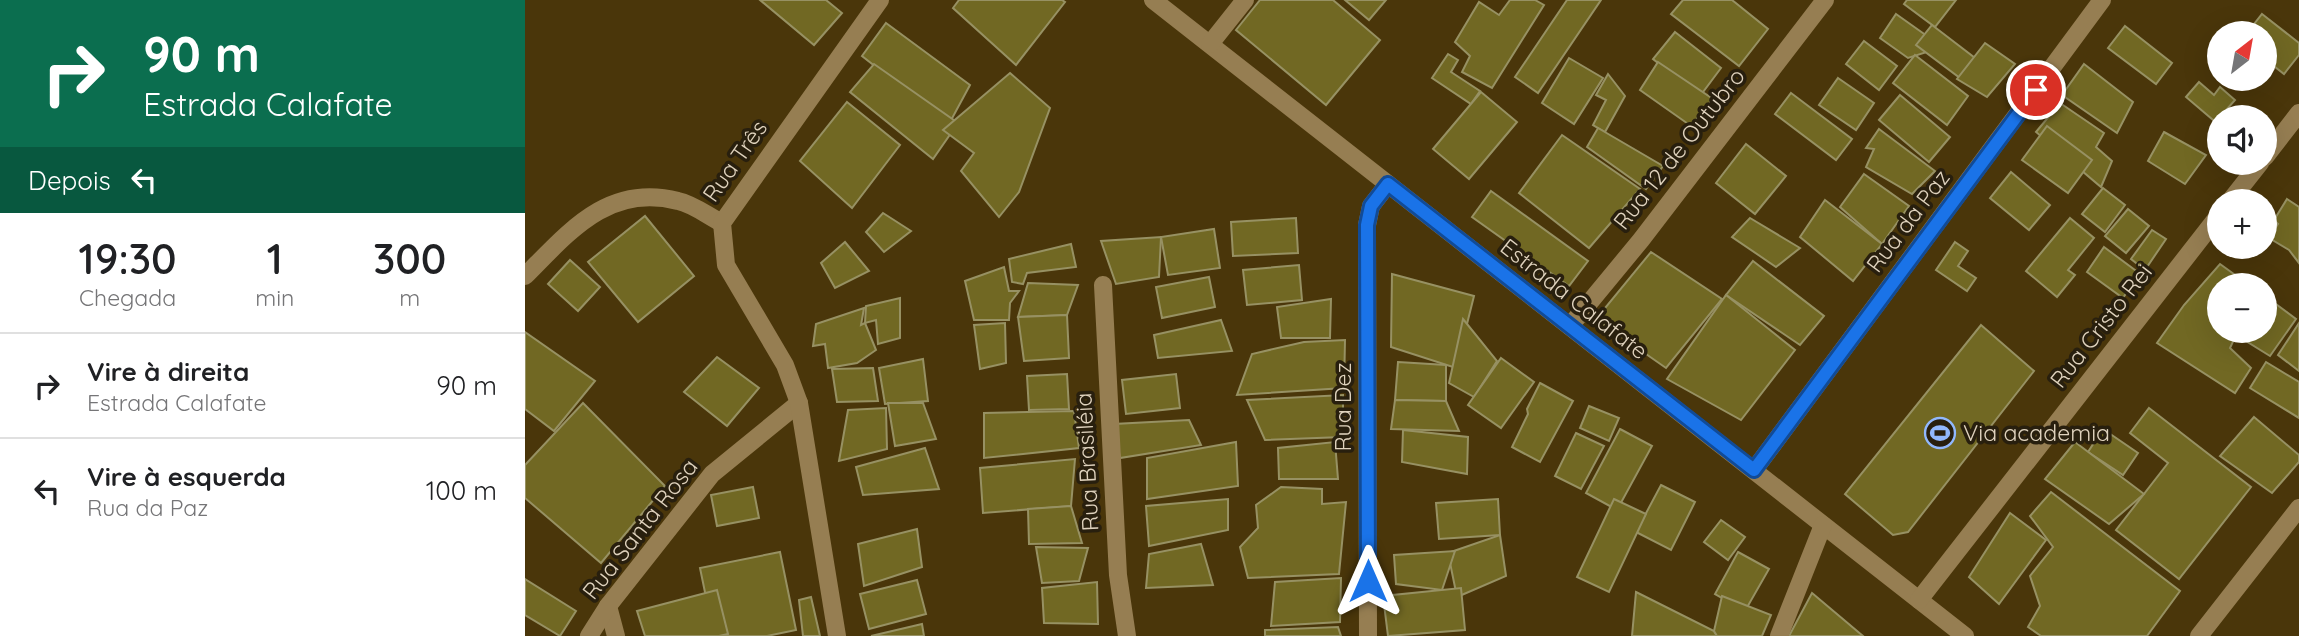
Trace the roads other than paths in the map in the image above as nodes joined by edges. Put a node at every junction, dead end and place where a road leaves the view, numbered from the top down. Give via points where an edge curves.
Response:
1 (880, 0) edge
2 (1153, 0) edge
3 (1245, 0) edge
4 (1825, 0) edge
5 (2102, 0) edge
6 (1210, 44) junction
7 (2299, 113) edge
8 (2277, 141) edge
9 (2251, 175) edge
10 (1388, 184) junction
11 (2239, 189) edge
12 (722, 223) junction
13 (2207, 230) edge
14 (525, 276) edge
15 (1103, 285) dead end
16 (1570, 326) junction
17 (799, 404) junction
18 (1754, 470) junction
19 (2299, 508) edge
20 (1823, 525) junction
21 (1919, 600) junction
22 (608, 606) junction
23 (589, 636) edge
24 (616, 636) edge
25 (837, 636) edge
26 (1128, 636) edge
27 (1368, 636) edge
28 (1779, 636) edge
29 (1965, 636) edge
30 (2199, 636) edge

1 - 12 street, Rua Três
2 - 6 street, Estrada Calafate
3 - 6 street
4 - 16 street, Rua 12 de Outubro
5 - 18 street, Rua da Paz
6 - 10 street, Estrada Calafate
7 - 8 street
9 - 11 street
10 - 16 street, Estrada Calafate
10 - 27 street, Rua Dez via 1371,206 1367,225
12 - 14 street via 680,201 645,196 609,205 576,224
12 - 17 street, Rua Três via 726,265 785,365
13 - 21 street, Rua Cristo Rei
15 - 26 street, Rua Brasiléia via 1118,575
16 - 18 street, Estrada Calafate
17 - 22 street, Rua Santa Rosa via 712,474
17 - 25 street, Rua Três
18 - 20 street, Estrada Calafate
19 - 30 street
20 - 21 street, Estrada Calafate
20 - 28 street
21 - 29 street, Estrada Calafate
22 - 23 street, Rua Santa Rosa
22 - 24 street

